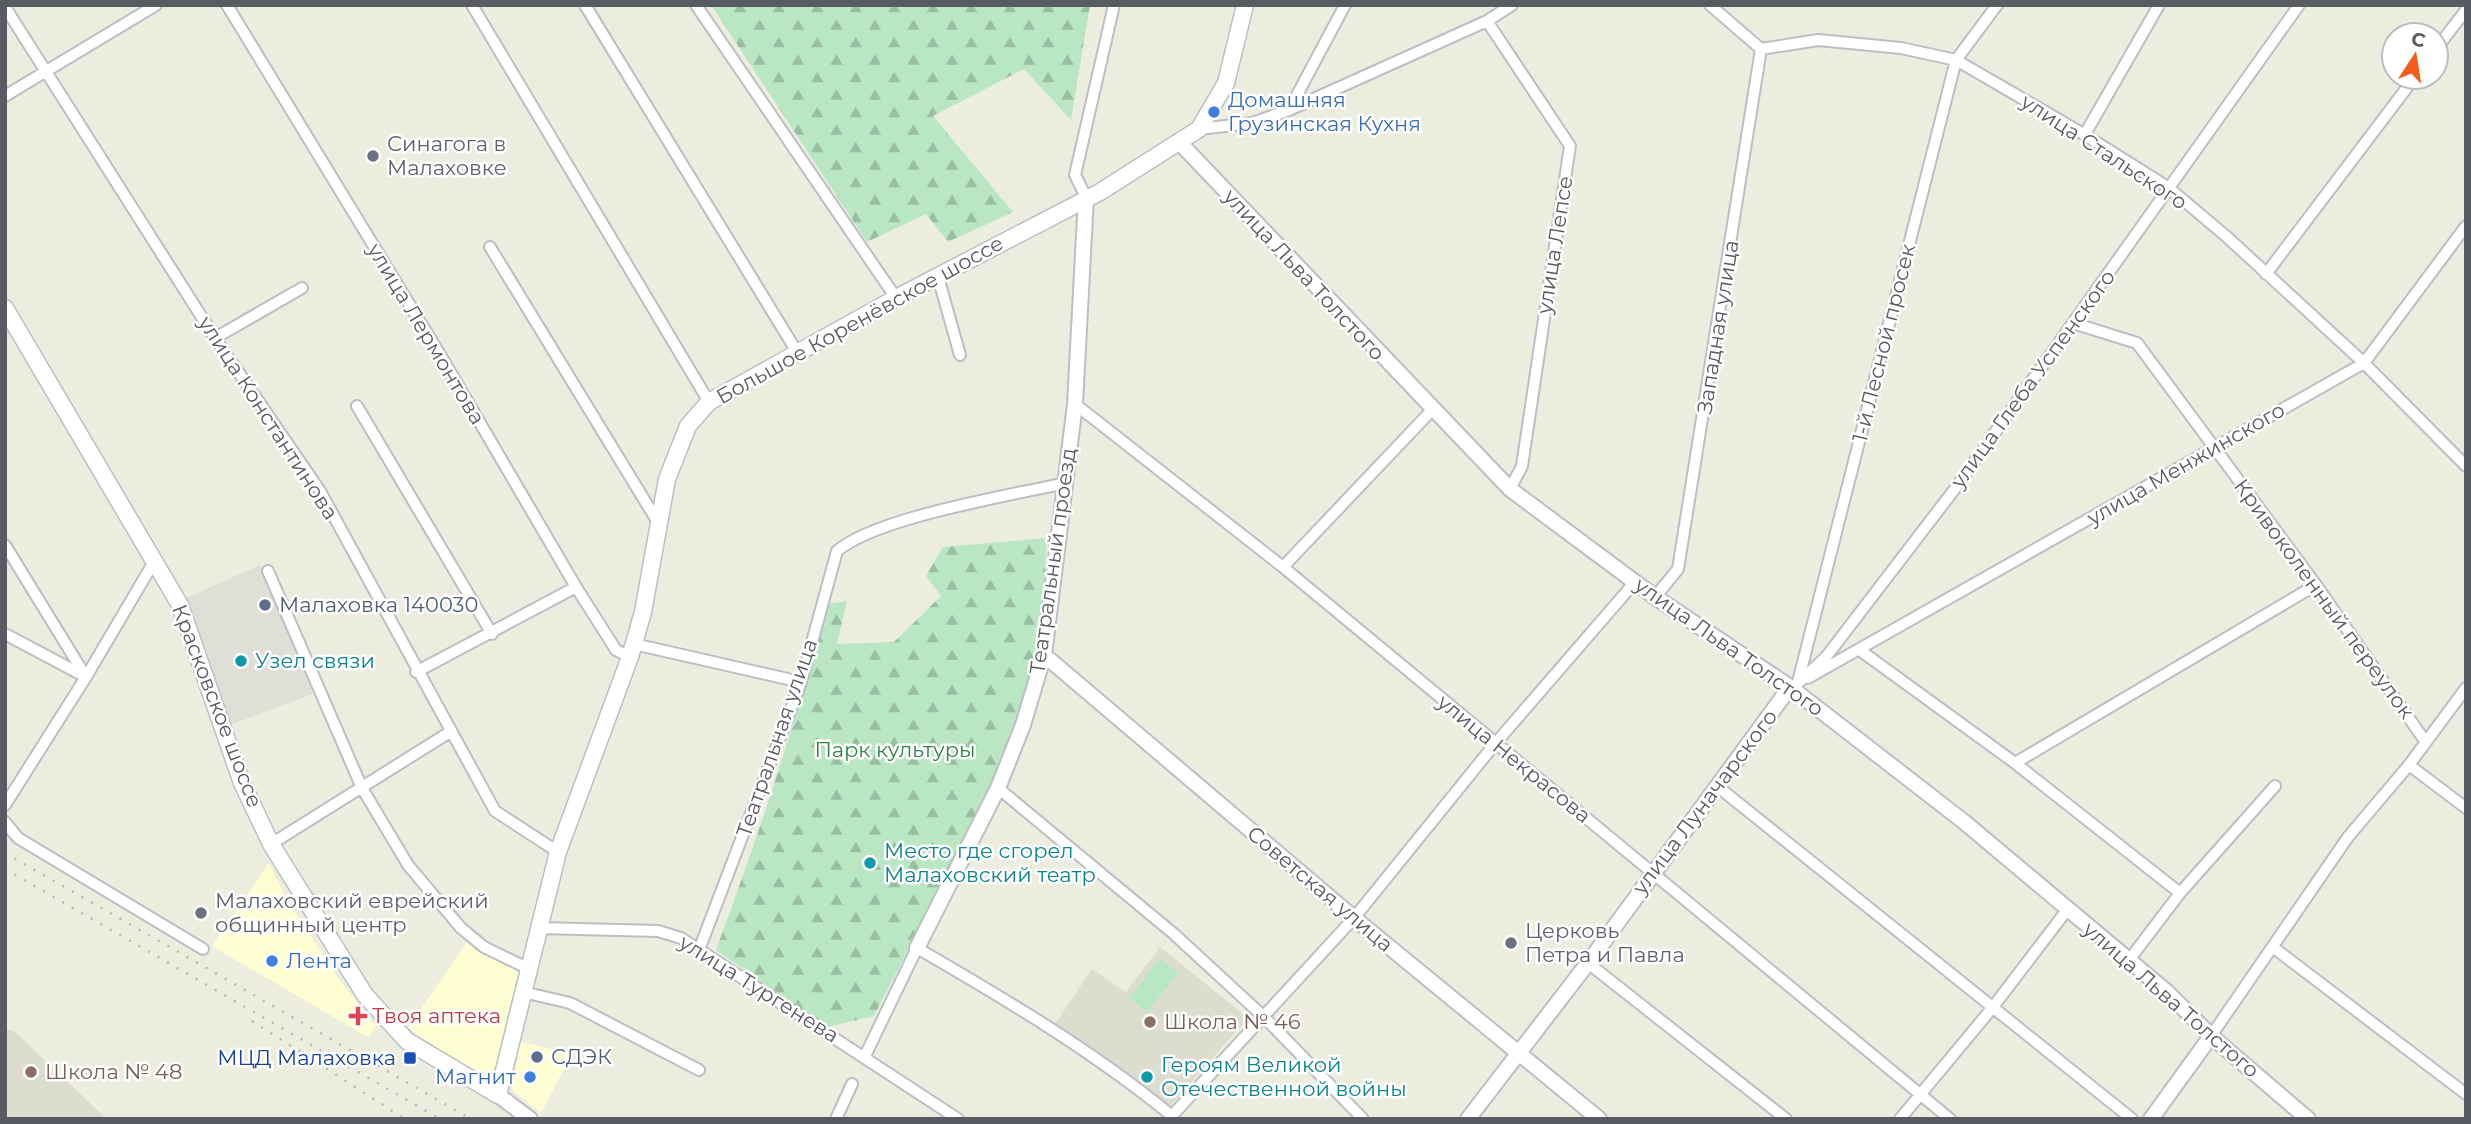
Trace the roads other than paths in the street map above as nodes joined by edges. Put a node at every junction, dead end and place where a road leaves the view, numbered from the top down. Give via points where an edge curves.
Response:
1 (156, 5) edge
2 (227, 5) edge
3 (472, 5) edge
4 (585, 5) edge
5 (696, 5) edge
6 (1114, 5) edge
7 (1245, 5) edge
8 (1345, 5) edge
9 (1512, 5) edge
10 (1710, 5) edge
11 (1997, 5) edge
12 (2160, 5) edge
13 (2299, 5) edge
14 (5, 7) edge
15 (2466, 10) edge
16 (1488, 21) junction
17 (2450, 31) edge
18 (1761, 49) junction
19 (1956, 60) junction
20 (46, 72) junction
21 (2404, 91) edge
22 (5, 96) edge
23 (1289, 110) junction
24 (1199, 130) junction
25 (2085, 135) junction
26 (1180, 143) junction
27 (2169, 188) junction
28 (1086, 197) junction
29 (2466, 226) edge
30 (490, 247) dead end
31 (2266, 274) junction
32 (938, 277) junction
33 (302, 288) dead end
34 (896, 298) junction
35 (5, 308) edge
36 (2073, 323) junction
37 (215, 338) junction
38 (797, 352) junction
39 (960, 355) dead end
40 (2364, 363) junction
41 (709, 402) junction
42 (1074, 404) junction
43 (357, 406) dead end
44 (1432, 410) junction
45 (2216, 447) junction
46 (2466, 466) edge
47 (1065, 483) junction
48 (1510, 489) junction
49 (659, 524) junction
50 (5, 545) edge
51 (155, 559) junction
52 (1283, 567) junction
53 (268, 571) dead end
54 (1635, 582) junction
55 (2316, 585) junction
56 (576, 587) junction
57 (1655, 597) junction
58 (5, 634) edge
59 (492, 634) junction
60 (632, 651) junction
61 (1861, 651) junction
62 (1044, 655) junction
63 (416, 672) junction
64 (86, 677) junction
65 (801, 682) junction
66 (1794, 685) junction
67 (2466, 688) edge
68 (450, 732) junction
69 (2426, 741) junction
70 (1494, 745) junction
71 (2015, 763) junction
72 (2409, 765) junction
73 (1717, 786) junction
74 (2275, 786) dead end
75 (362, 788) junction
76 (998, 788) junction
77 (5, 805) edge
78 (2466, 808) edge
79 (5, 822) edge
80 (271, 844) junction
81 (558, 852) junction
82 (1652, 872) junction
83 (2180, 894) junction
84 (2067, 910) junction
85 (1354, 918) junction
86 (537, 928) junction
87 (917, 948) junction
88 (2274, 948) junction
89 (203, 949) dead end
90 (699, 950) junction
91 (2129, 960) junction
92 (1588, 963) junction
93 (529, 970) junction
94 (523, 992) junction
95 (1993, 1007) junction
96 (1265, 1018) junction
97 (2211, 1036) junction
98 (1520, 1052) junction
99 (865, 1056) junction
100 (699, 1070) dead end
101 (852, 1084) dead end
102 (1919, 1094) junction
103 (2466, 1094) edge
104 (498, 1095) junction
105 (1170, 1117) edge
106 (530, 1119) edge
107 (836, 1119) edge
108 (958, 1119) edge
109 (1363, 1119) edge
110 (1468, 1119) edge
111 (1599, 1119) edge
112 (1786, 1119) edge
113 (1900, 1119) edge
114 (1950, 1119) edge
115 (2132, 1119) edge
116 (2151, 1119) edge
117 (2308, 1119) edge

1 - 20 street
2 - 56 street, улица Лермонтова
3 - 41 street
4 - 38 street
5 - 34 street
6 - 28 street via 1075,175
7 - 24 main road, Большое Коренёвское шоссе via 1226,83
8 - 23 street
9 - 16 street
10 - 18 street
11 - 19 street, 1-й Лесной просек
12 - 25 street
13 - 27 street, улица Глеба Успенского
14 - 20 street, улица Константинова
15 - 17 street
16 - 23 street
16 - 48 street, улица Лепсе via 1570,146 1522,466
18 - 19 street, улица Стальского via 1818,40 1901,48
18 - 57 street, Западная улица via 1678,569
19 - 25 street, улица Стальского
19 - 66 street, 1-й Лесной просек
20 - 22 street
20 - 37 street, улица Константинова
21 - 31 street
23 - 24 street via 1252,123
24 - 26 main road, Большое Коренёвское шоссе
25 - 27 street, улица Стальского
26 - 28 main road, Большое Коренёвское шоссе
26 - 44 street, улица Льва Толстого
27 - 31 street, улица Стальского
27 - 36 street, улица Глеба Успенского
28 - 32 main road, Большое Коренёвское шоссе
28 - 42 street, Театральный проезд
29 - 40 street, улица Менжинского
30 - 49 street
31 - 40 street, улица Стальского
32 - 34 main road, Большое Коренёвское шоссе
32 - 39 street
33 - 37 street
34 - 38 main road, Большое Коренёвское шоссе
35 - 51 main road, Красковское шоссе
36 - 45 street, Кривоколенный переулок via 2137,343
36 - 66 street, улица Глеба Успенского via 1957,486 1826,657
37 - 63 street, улица Константинова via 320,491
38 - 41 main road, Большое Коренёвское шоссе
40 - 45 street, улица Менжинского
40 - 46 street, улица Стальского
41 - 49 main road, Большое Коренёвское шоссе via 681,440 667,479
42 - 47 street, Театральный проезд
42 - 52 street, улица Некрасова
43 - 59 street
44 - 48 street, улица Льва Толстого
44 - 52 street
45 - 55 street, Кривоколенный переулок
45 - 61 street, улица Менжинского
47 - 62 street, Театральный проезд
47 - 65 street, Театральная улица via 907,520 848,542 837,551
48 - 54 street, улица Льва Толстого
49 - 60 main road, Большое Коренёвское шоссе
50 - 64 street
51 - 64 street
51 - 80 main road, Красковское шоссе via 180,605 242,783
52 - 70 street, улица Некрасова
53 - 75 street
54 - 57 street, улица Льва Толстого
54 - 70 street
55 - 69 street, Кривоколенный переулок
55 - 71 street
56 - 59 street
56 - 60 street, улица Лермонтова via 616,650
57 - 66 street, улица Льва Толстого
58 - 64 street
59 - 63 street
60 - 65 street
60 - 81 main road, Большое Коренёвское шоссе
61 - 66 street
61 - 71 street
62 - 76 street, Театральный проезд
62 - 85 street, Советская улица
63 - 68 street, улица Константинова
64 - 77 street
65 - 90 street, Театральная улица
66 - 73 street, улица Луначарского
66 - 84 street, улица Льва Толстого
67 - 69 street
68 - 75 street
68 - 81 street, улица Константинова via 495,811
69 - 72 street
70 - 82 street, улица Некрасова
70 - 85 street
71 - 83 street
72 - 78 street
72 - 88 street via 2348,837
73 - 82 street, улица Луначарского
73 - 95 street
74 - 83 street
75 - 80 street
75 - 93 street via 408,865 461,929 484,947
76 - 87 street, Театральный проезд
76 - 96 street via 1174,934
79 - 89 street via 18,838
80 - 104 main road, Красковское шоссе via 365,995 386,1020 422,1051
81 - 86 main road, Большое Коренёвское шоссе
82 - 92 street, улица Луначарского
82 - 102 street, улица Некрасова
83 - 91 street
84 - 91 street, улица Льва Толстого
84 - 95 street
85 - 96 street
85 - 98 street, Советская улица
86 - 90 street, улица Тургенева via 658,931
86 - 93 main road, Большое Коренёвское шоссе
87 - 99 street, Театральный проезд
87 - 105 street via 1031,1015 1135,1085
88 - 97 street
88 - 103 street
90 - 99 street, улица Тургенева
91 - 97 street, улица Льва Толстого
92 - 98 street, улица Луначарского
92 - 112 street
93 - 94 main road, Большое Коренёвское шоссе
94 - 100 street via 570,1003
94 - 104 main road, Большое Коренёвское шоссе
95 - 102 street
95 - 115 street
96 - 105 street
96 - 109 street
97 - 116 street
97 - 117 street, улица Льва Толстого
98 - 110 street, улица Луначарского
98 - 111 street, Советская улица
99 - 108 street, улица Тургенева
101 - 107 street
102 - 113 street
102 - 114 street, улица Некрасова
104 - 106 street

